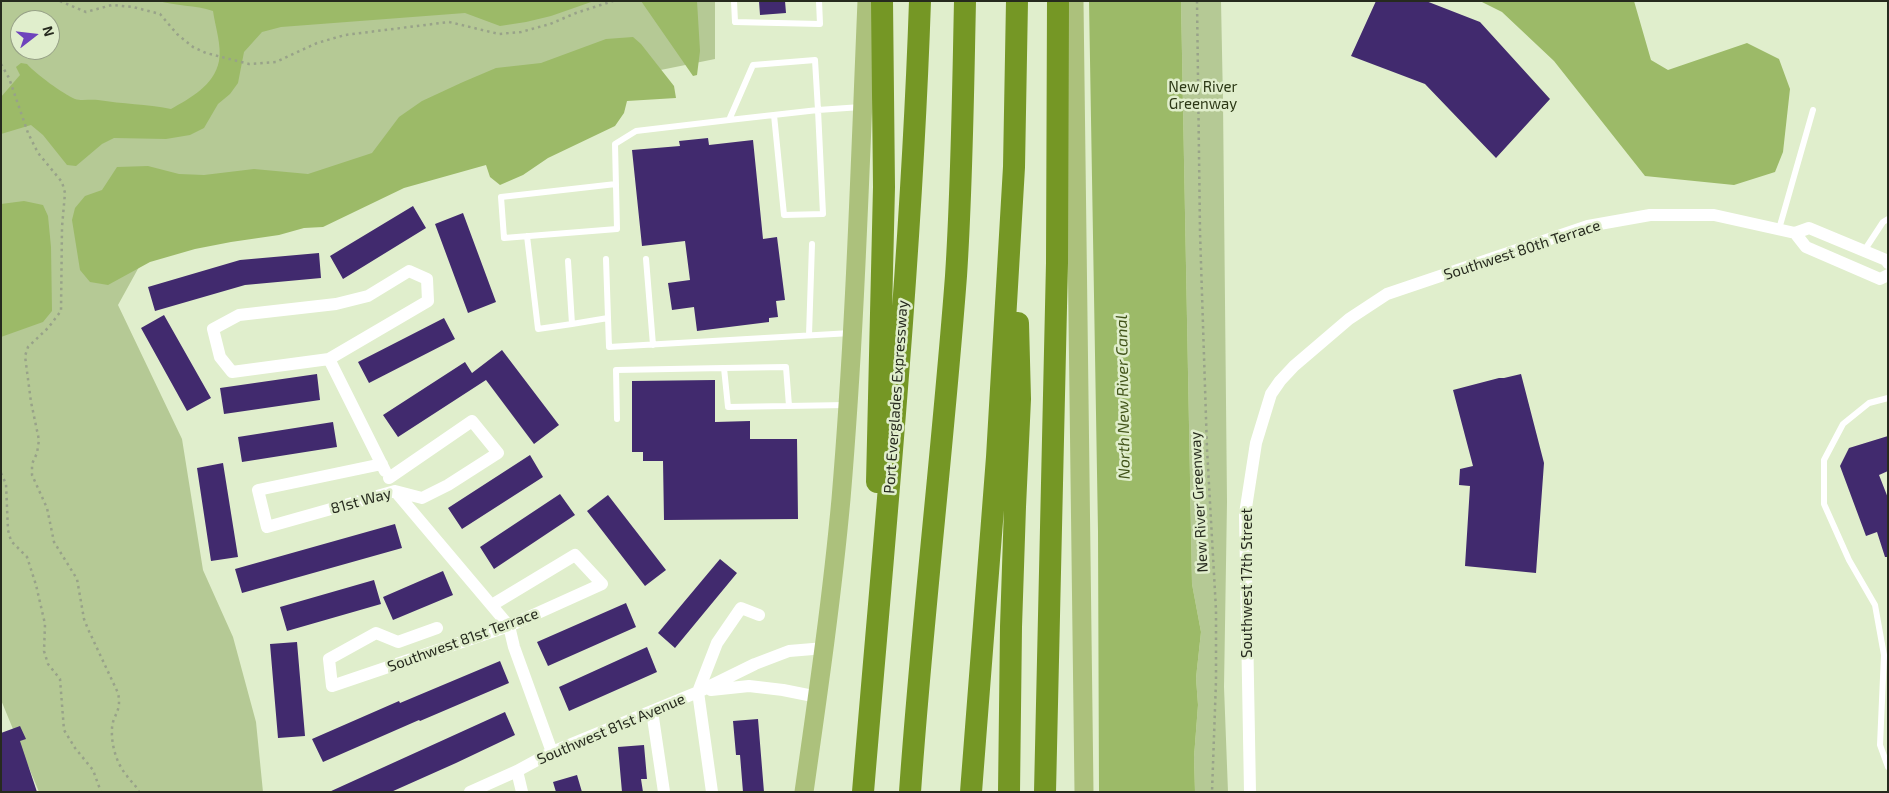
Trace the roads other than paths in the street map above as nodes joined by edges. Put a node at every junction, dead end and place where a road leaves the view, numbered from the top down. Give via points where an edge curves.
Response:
1 (734, 1) edge
2 (819, 1) edge
3 (867, 1) edge
4 (882, 1) edge
5 (920, 1) edge
6 (965, 1) edge
7 (1016, 1) edge
8 (1058, 1) edge
9 (1074, 1) edge
10 (862, 107) junction
11 (818, 110) junction
12 (1813, 110) dead end
13 (774, 115) junction
14 (730, 120) junction
15 (1014, 167) junction
16 (616, 184) junction
17 (1888, 219) edge
18 (1779, 229) junction
19 (1795, 232) junction
20 (527, 236) junction
21 (812, 244) dead end
22 (1864, 251) junction
23 (606, 259) dead end
24 (646, 259) dead end
25 (568, 261) dead end
26 (1888, 263) edge
27 (1888, 275) edge
28 (608, 318) junction
29 (572, 324) junction
30 (853, 333) junction
31 (810, 335) junction
32 (653, 345) junction
33 (329, 359) junction
34 (724, 368) junction
35 (1280, 381) joint
36 (1888, 398) edge
37 (789, 406) junction
38 (848, 406) junction
39 (617, 419) dead end
40 (382, 464) junction
41 (389, 478) junction
42 (395, 491) junction
43 (492, 605) junction
44 (759, 615) dead end
45 (509, 626) junction
46 (437, 628) dead end
47 (876, 643) junction
48 (825, 648) junction
49 (698, 692) junction
50 (818, 697) junction
51 (652, 711) junction
52 (552, 752) junction
53 (1887, 764) edge
54 (517, 771) junction
55 (473, 791) edge
56 (522, 792) edge
57 (664, 792) edge
58 (712, 792) edge
59 (804, 792) edge
60 (863, 792) edge
61 (910, 792) edge
62 (971, 792) edge
63 (1009, 792) edge
64 (1045, 792) edge
65 (1084, 792) edge
66 (1250, 792) edge

1 - 2 lane via 735,22 820,24
3 - 10 main road
4 - 47 highway via 884,187 877,412
5 - 47 highway, Port Everglades Expressway via 916,114 897,400
6 - 61 highway via 956,275
7 - 15 highway
8 - 64 highway via 1057,263
9 - 65 main road
10 - 11 lane
10 - 30 main road
11 - 13 lane
11 - 13 lane via 823,214 784,216
11 - 14 lane via 815,60 753,65
12 - 18 lane
13 - 14 lane
14 - 16 lane via 636,131 615,144
15 - 62 highway via 997,457
15 - 63 highway via 1020,399 1012,581
16 - 20 lane via 617,229
16 - 20 lane via 501,197 504,238
17 - 22 lane via 1882,222
18 - 19 street, Southwest 80th Terrace
18 - 35 street, Southwest 80th Terrace via 1714,215 1650,215 1588,226 1386,294 1349,319
19 - 22 street, Southwest 80th Terrace via 1809,228
19 - 27 street via 1806,247 1880,279
20 - 29 lane via 538,329
21 - 31 lane
22 - 26 street, Southwest 80th Terrace
23 - 28 lane
24 - 32 lane
25 - 29 lane
28 - 29 lane
28 - 32 lane via 610,347
30 - 31 lane
30 - 38 main road
31 - 32 lane
33 - 33 street via 232,372 220,357 213,329 239,315 336,304 368,296 409,271 427,279 428,301
33 - 40 street
34 - 37 lane via 728,407
34 - 37 lane via 786,367
34 - 39 lane via 616,370
35 - 66 street, Southwest 17th Street via 1271,394 1256,443 1245,514
36 - 53 lane via 1870,403 1843,424 1824,460 1824,504 1849,560 1875,605 1884,655 1880,745
37 - 38 lane
38 - 48 main road
40 - 41 street
40 - 42 street, 81st Way via 258,490 267,527
41 - 42 street
41 - 42 street, 81st Way via 472,422 498,453 422,498
42 - 43 street
43 - 45 street
43 - 45 street, Southwest 81st Terrace via 575,556 602,584
44 - 49 street via 741,608 717,643
45 - 46 street, Southwest 81st Terrace via 332,686 329,659 376,634 398,642
45 - 52 street
47 - 60 highway, Port Everglades Expressway
48 - 49 street, Southwest 81st Avenue via 789,652 755,664
48 - 50 main road
49 - 50 street, Southwest 81st Avenue via 749,686
49 - 51 street, Southwest 81st Avenue
49 - 58 street
50 - 59 main road
51 - 52 street, Southwest 81st Avenue
51 - 57 street
52 - 54 street, Southwest 81st Avenue
54 - 55 street, Southwest 81st Avenue
54 - 56 street

